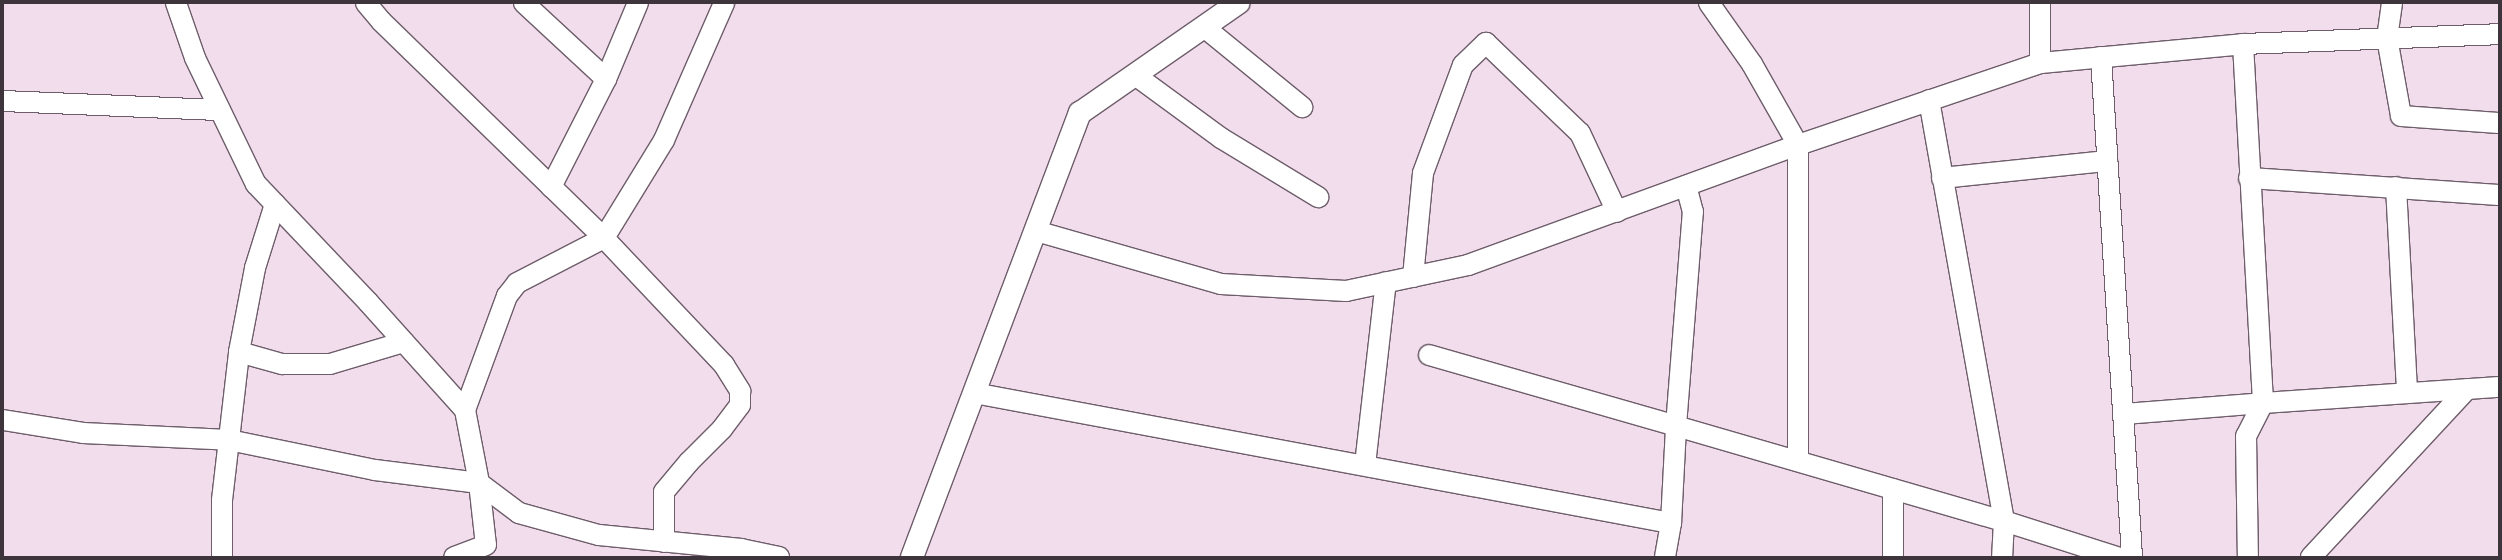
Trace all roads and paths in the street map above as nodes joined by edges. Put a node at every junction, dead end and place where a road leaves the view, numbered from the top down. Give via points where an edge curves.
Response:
1 (176, 3) edge
2 (366, 3) edge
3 (524, 3) edge
4 (638, 3) edge
5 (724, 3) edge
6 (1238, 3) edge
7 (1708, 3) edge
8 (2040, 3) edge
9 (2392, 3) edge
10 (1204, 27) junction
11 (2499, 34) edge
12 (2387, 38) junction
13 (2243, 44) junction
14 (2101, 57) junction
15 (2040, 62) junction
16 (1135, 75) junction
17 (606, 79) junction
18 (1929, 100) junction
19 (3, 101) edge
20 (1302, 107) dead end
21 (220, 110) junction
22 (2499, 123) edge
23 (1798, 145) junction
24 (2108, 161) junction
25 (1942, 178) junction
26 (2250, 178) junction
27 (1686, 186) junction
28 (551, 187) junction
29 (2396, 187) junction
30 (2499, 195) edge
31 (1318, 197) dead end
32 (275, 204) junction
33 (1617, 212) junction
34 (1036, 231) junction
35 (604, 238) junction
36 (1413, 277) junction
37 (1386, 282) junction
38 (404, 342) junction
39 (239, 352) junction
40 (1429, 355) dead end
41 (2499, 387) edge
42 (2467, 389) junction
43 (974, 393) junction
44 (2407, 393) junction
45 (2263, 403) junction
46 (465, 410) junction
47 (2124, 414) junction
48 (3, 420) edge
49 (1676, 426) junction
50 (229, 440) junction
51 (1798, 461) junction
52 (1365, 465) junction
53 (479, 484) junction
54 (1893, 489) junction
55 (2004, 521) junction
56 (1671, 523) junction
57 (664, 542) junction
58 (487, 551) edge
59 (222, 557) edge
60 (454, 557) edge
61 (779, 557) edge
62 (912, 557) edge
63 (1665, 557) edge
64 (1893, 557) edge
65 (2002, 557) edge
66 (2117, 557) edge
67 (2132, 557) edge
68 (2248, 557) edge
69 (2311, 557) edge

1 - 21 street via 195,58
2 - 28 street via 381,21
3 - 17 street
4 - 17 street
5 - 35 street via 664,140
6 - 10 street
7 - 23 street via 1752,64
8 - 15 street
9 - 12 street
10 - 16 street
10 - 20 street
11 - 12 street
12 - 13 street
12 - 22 street via 2401,116
13 - 14 street
13 - 26 street
14 - 15 street
14 - 24 street
15 - 18 street
16 - 31 street via 1221,138
16 - 34 street via 1080,113
17 - 28 street
18 - 23 street
18 - 25 street
19 - 21 street
21 - 32 street via 256,184
23 - 27 street
23 - 51 street
24 - 25 street
24 - 47 street
25 - 55 street
26 - 29 street
26 - 45 street
27 - 33 street
27 - 49 street via 1693,212
28 - 35 street
29 - 30 street
29 - 44 street
32 - 38 street
32 - 39 street via 255,268
33 - 36 street via 1468,265
33 - 36 street via 1580,133 1486,43 1463,66 1423,173
34 - 37 street via 1222,284 1346,291
34 - 43 street
35 - 46 street via 517,283 507,296
35 - 57 street via 724,365 740,391 740,405 722,429 664,492
36 - 37 street
37 - 52 street
38 - 39 street via 330,364 282,364
38 - 46 street
39 - 50 street
40 - 49 street
41 - 42 street
42 - 44 street
42 - 69 street
43 - 52 street
43 - 62 street
44 - 45 street
45 - 47 street
45 - 68 street via 2246,436
46 - 53 street
47 - 67 street
48 - 50 street via 83,433
49 - 51 street
49 - 56 street
50 - 53 street via 375,470
50 - 59 street via 222,500
51 - 54 street
52 - 56 street
53 - 57 street via 519,513 599,535
53 - 58 street
54 - 55 street
54 - 64 street
55 - 65 street
55 - 66 street
56 - 63 street
57 - 61 street via 741,549
58 - 60 street

